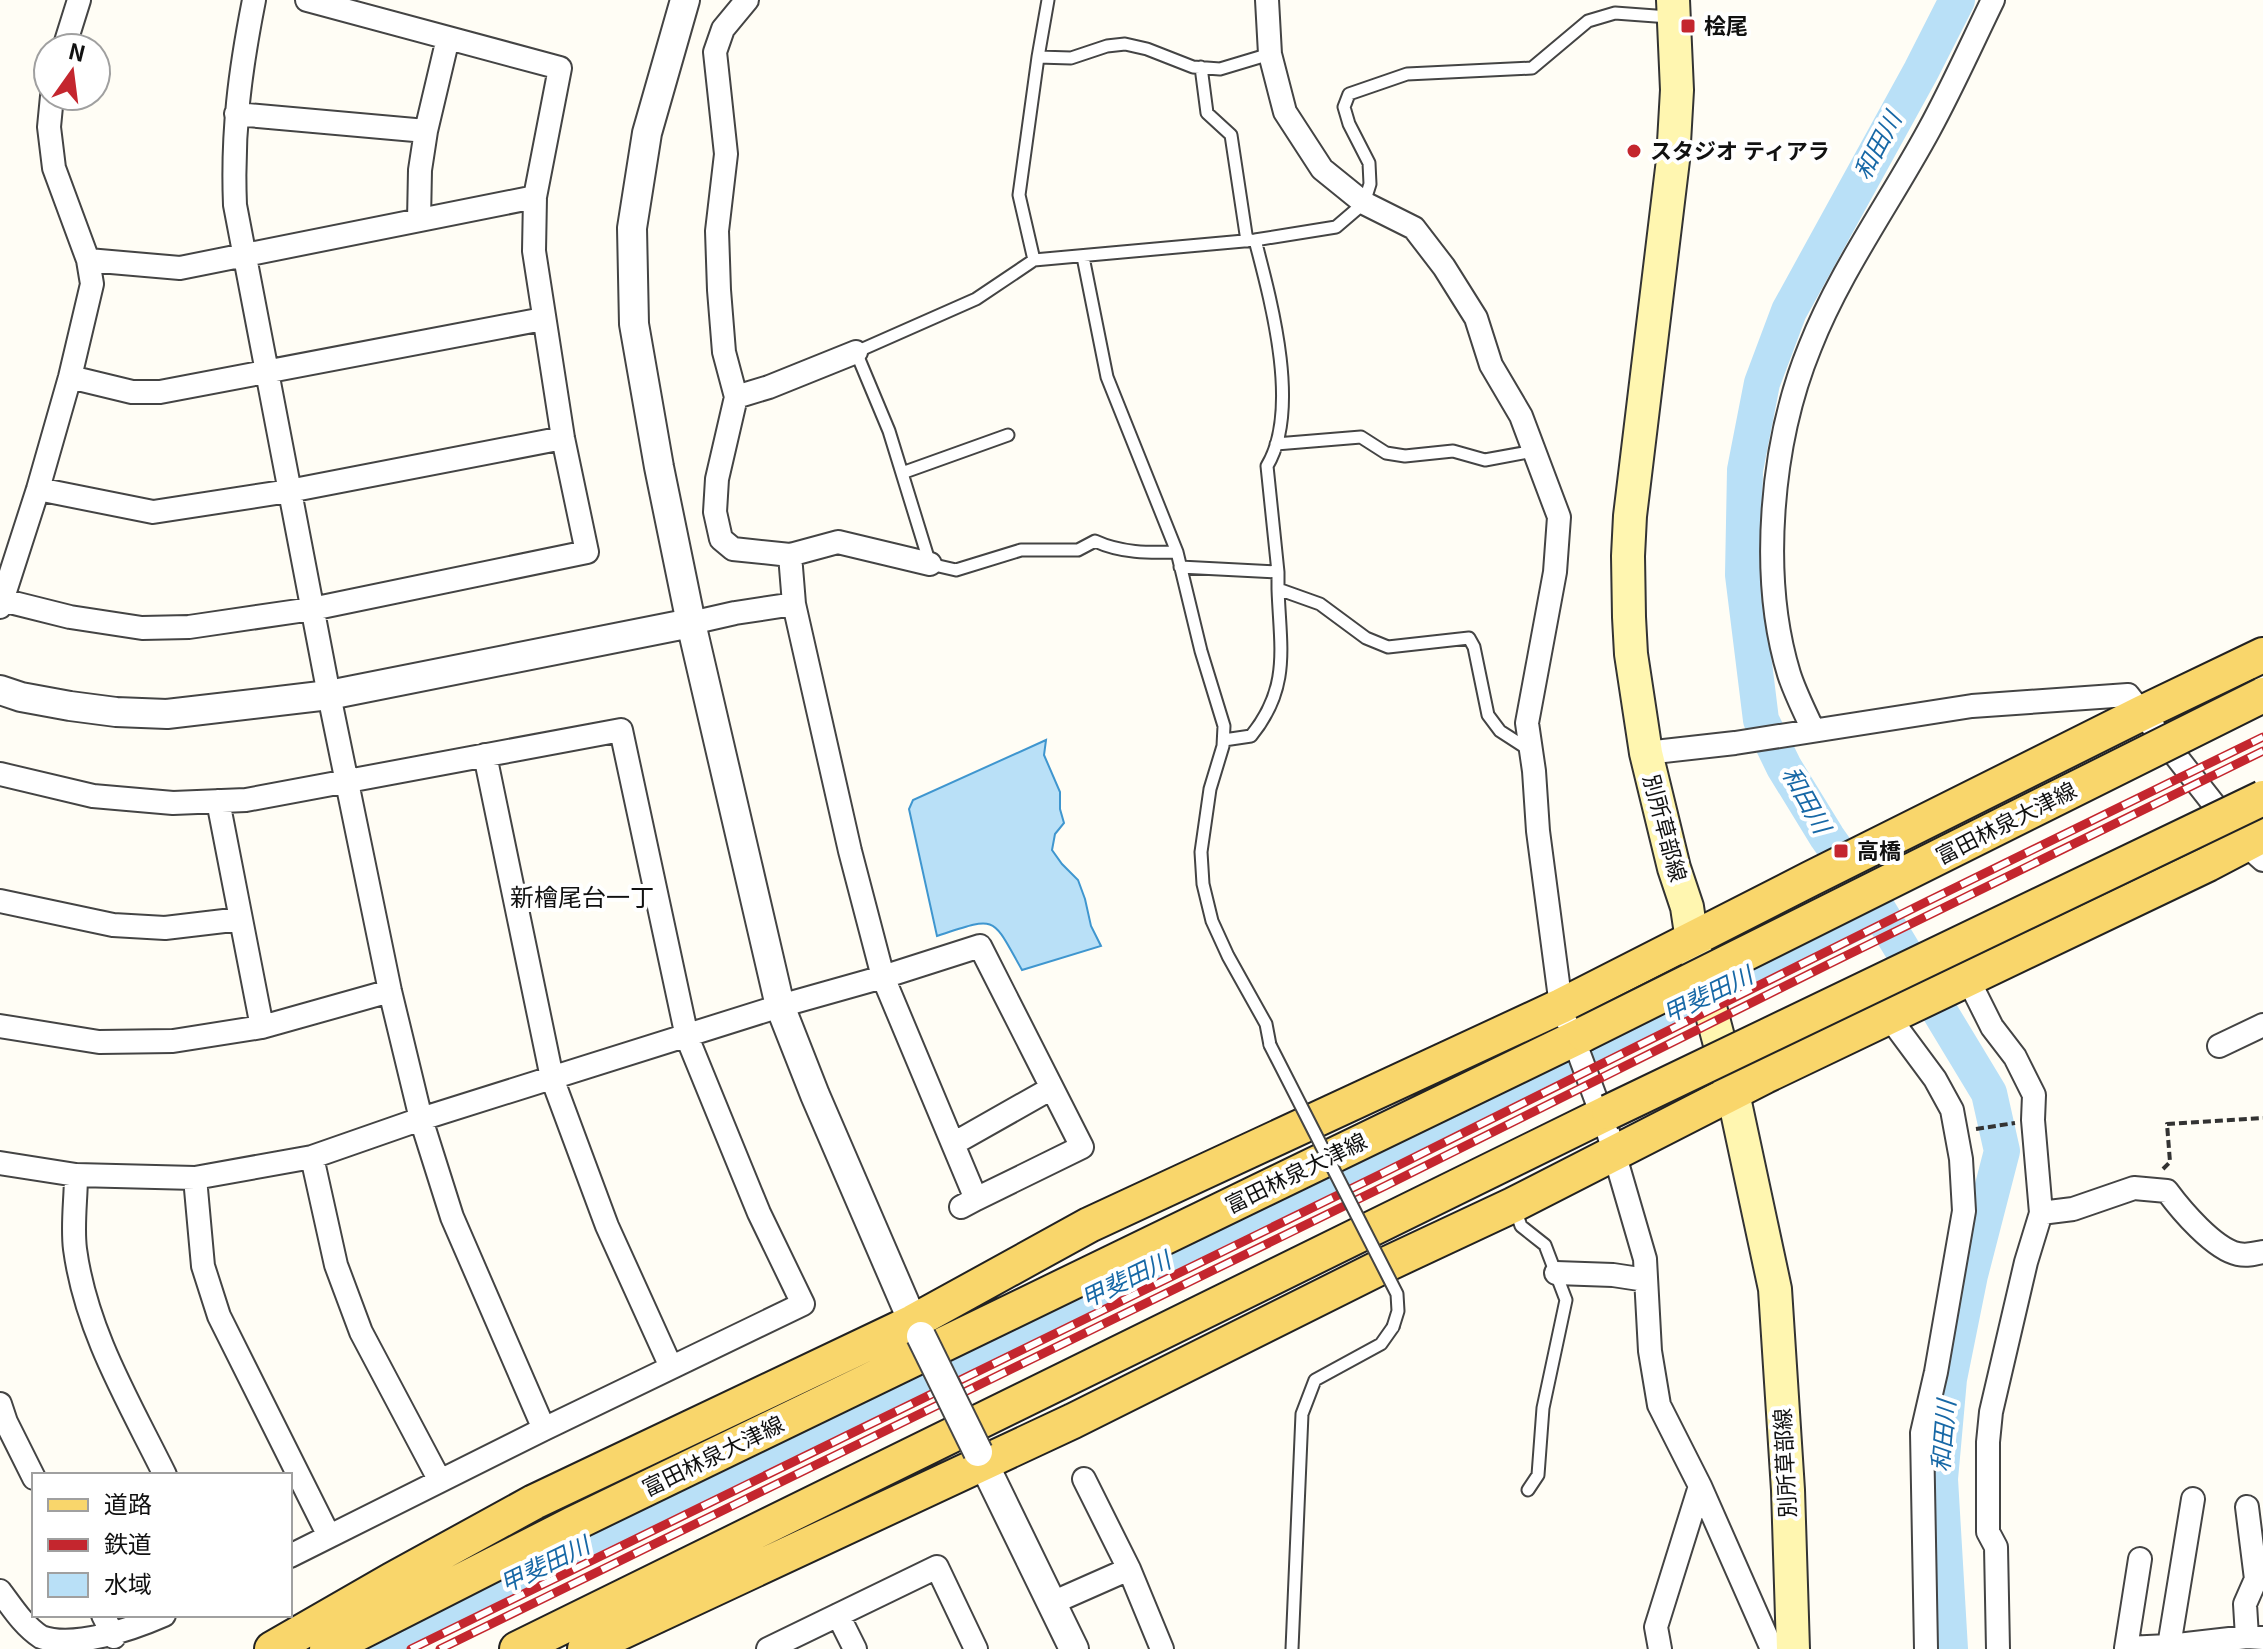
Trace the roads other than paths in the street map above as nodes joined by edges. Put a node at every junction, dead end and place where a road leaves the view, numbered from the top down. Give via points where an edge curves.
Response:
1 (79, 0) edge
2 (254, 0) edge
3 (307, 0) edge
4 (685, 0) edge
5 (747, 0) edge
6 (1048, 0) edge
7 (1267, 0) edge
8 (1993, 0) edge
9 (1674, 9) edge
10 (69, 32) edge
11 (448, 38) junction
12 (1270, 54) junction
13 (1038, 57) junction
14 (1201, 67) junction
15 (50, 112) edge
16 (236, 114) junction
17 (426, 131) junction
18 (535, 197) junction
19 (1364, 203) junction
20 (419, 220) junction
21 (1251, 241) junction
22 (243, 254) junction
23 (1083, 257) junction
24 (88, 260) junction
25 (1034, 260) junction
26 (543, 319) junction
27 (856, 352) junction
28 (268, 372) junction
29 (70, 377) junction
30 (736, 397) junction
31 (1008, 435) dead end
32 (563, 438) junction
33 (1276, 444) junction
34 (1534, 451) junction
35 (902, 473) junction
36 (38, 489) junction
37 (289, 491) junction
38 (1177, 552) junction
39 (790, 555) junction
40 (930, 564) junction
41 (1180, 567) junction
42 (1278, 572) junction
43 (1278, 589) junction
44 (1, 603) edge
45 (794, 604) junction
46 (312, 609) junction
47 (691, 623) junction
48 (2263, 655) edge
49 (0, 690) edge
50 (329, 695) junction
51 (2263, 695) edge
52 (2142, 713) junction
53 (1809, 730) junction
54 (1224, 740) junction
55 (1531, 751) junction
56 (1646, 753) junction
57 (485, 755) junction
58 (0, 774) edge
59 (348, 782) junction
60 (2263, 798) edge
61 (218, 801) junction
62 (2257, 846) edge
63 (0, 901) edge
64 (241, 919) junction
65 (1692, 940) junction
66 (883, 977) junction
67 (1966, 980) junction
68 (390, 991) junction
69 (780, 1006) junction
70 (1894, 1014) junction
71 (2263, 1025) edge
72 (0, 1026) edge
73 (262, 1027) junction
74 (1573, 1028) junction
75 (687, 1037) junction
76 (2219, 1046) dead end
77 (552, 1078) junction
78 (1052, 1088) junction
79 (1733, 1093) junction
80 (421, 1119) junction
81 (1607, 1125) junction
82 (953, 1144) junction
83 (312, 1157) junction
84 (0, 1163) edge
85 (76, 1175) junction
86 (195, 1178) junction
87 (1513, 1205) junction
88 (2041, 1213) junction
89 (2263, 1252) edge
90 (1556, 1273) junction
91 (1646, 1280) junction
92 (917, 1329) junction
93 (671, 1367) junction
94 (0, 1404) edge
95 (544, 1429) junction
96 (981, 1458) junction
97 (164, 1473) edge
98 (32, 1474) edge
99 (1084, 1479) dead end
100 (440, 1481) junction
101 (1700, 1486) junction
102 (1528, 1490) dead end
103 (2193, 1499) dead end
104 (2247, 1507) dead end
105 (329, 1536) junction
106 (292, 1555) edge
107 (2140, 1559) dead end
108 (1129, 1569) junction
109 (0, 1591) edge
110 (1052, 1603) junction
111 (838, 1615) junction
112 (104, 1617) edge
113 (159, 1617) edge
114 (114, 1637) junction
115 (2255, 1638) edge
116 (2169, 1646) junction
117 (272, 1649) edge
118 (327, 1649) edge
119 (517, 1649) edge
120 (585, 1649) edge
121 (768, 1649) edge
122 (855, 1649) edge
123 (976, 1649) edge
124 (1074, 1649) edge
125 (1162, 1649) edge
126 (1292, 1649) edge
127 (1660, 1649) edge
128 (1772, 1649) edge
129 (1793, 1649) edge
130 (1926, 1649) edge
131 (1998, 1649) edge

1 - 10 street
2 - 16 street
3 - 11 street
4 - 47 street via 647,133 632,228 634,324
5 - 30 street via 723,29 715,52 726,154 717,231 719,290 724,352
6 - 13 lane
7 - 12 street
8 - 53 street via 1930,129 1834,295 1809,349 1782,444 1773,499 1778,628
9 - 19 lane via 1615,13 1588,21 1532,68 1407,74 1349,94 1344,107 1369,163
9 - 56 main road, 別所草部線 via 1673,160 1628,556 1631,654
11 - 17 street
11 - 18 street via 560,68
12 - 14 lane via 1220,69
12 - 19 street via 1285,112 1322,169
13 - 14 lane via 1071,58 1125,44
13 - 25 lane via 1019,195
14 - 21 lane via 1207,113 1231,135
15 - 24 street via 54,168
16 - 17 street
16 - 22 street via 233,167
17 - 20 street
18 - 20 street
18 - 26 street via 534,251
19 - 21 lane via 1336,227
19 - 34 street via 1414,228 1444,267 1476,318 1491,365 1521,416
20 - 22 street
21 - 23 lane
21 - 33 lane via 1271,302 1280,360
22 - 24 street via 180,268
22 - 28 street
23 - 25 lane
23 - 38 lane via 1107,377
24 - 29 street via 92,284
25 - 27 lane via 976,299
26 - 28 street
26 - 32 street
27 - 30 street
27 - 35 lane
28 - 29 street via 160,392 132,392
28 - 37 street
29 - 36 street
30 - 39 street via 717,479 715,512 721,539 733,549
31 - 35 lane
32 - 37 street
32 - 46 street via 587,552
33 - 34 lane via 1361,437 1386,453 1453,451 1485,460
33 - 42 lane via 1267,466
34 - 55 street via 1559,517 1555,572 1527,723
35 - 40 lane
36 - 37 street via 153,512
36 - 44 street
37 - 46 street
38 - 40 lane via 1147,554 1095,541 1078,550 1021,550 956,570
38 - 41 lane
39 - 40 street via 838,542
39 - 45 street
41 - 42 lane
41 - 54 lane
42 - 43 lane
43 - 54 lane via 1277,692 1251,736
43 - 55 lane via 1320,604 1366,638 1388,647 1469,638 1488,715 1500,731
44 - 46 street via 142,628 189,627
45 - 47 street
45 - 66 street
46 - 50 street
47 - 50 street
47 - 69 street
48 - 52 main road
49 - 50 street via 70,706 167,714
50 - 59 street
51 - 74 main road, 富田林泉大津線, bridge
52 - 53 street via 2128,695 1972,706
52 - 62 street
52 - 65 main road
53 - 56 street
54 - 126 lane, bridge via 1201,852 1212,921 1397,1294 1393,1327 1381,1344 1315,1380 1302,1414
55 - 74 street via 1538,831
56 - 65 main road, 別所草部線
57 - 59 street
57 - 75 street via 621,730
57 - 77 street
58 - 61 street via 93,796
59 - 61 street
59 - 68 street
60 - 81 main road, bridge
61 - 64 street
62 - 67 main road via 2208,864
63 - 64 street via 113,925 165,928
64 - 73 street
65 - 74 main road
65 - 79 main road, 別所草部線
66 - 69 street
66 - 78 street via 980,946
66 - 82 street
67 - 70 main road
67 - 88 street via 2034,1095
68 - 73 street
68 - 80 street
69 - 75 street
69 - 92 street
70 - 79 main road
70 - 130 street via 1952,1110 1964,1211 1922,1433
71 - 76 street
72 - 73 street via 99,1042 173,1041
74 - 81 street
74 - 92 main road via 1089,1225
74 - 118 main road, 富田林泉大津線
75 - 77 street
75 - 93 street via 759,1213 803,1304
77 - 80 street
77 - 93 street via 607,1226
78 - 82 street
78 - 82 street via 1082,1147 969,1203
79 - 81 main road
79 - 129 main road, 別所草部線 via 1775,1289
80 - 83 street
80 - 95 street via 452,1217
81 - 87 main road
81 - 91 street via 1645,1259
81 - 119 main road
83 - 86 street
83 - 100 street via 336,1265 361,1332
84 - 85 street
85 - 86 street
85 - 97 street via 75,1246 86,1305
86 - 105 street via 203,1266 219,1316
87 - 90 lane via 1521,1226 1545,1245
87 - 96 main road
88 - 89 street via 2073,1209 2134,1188 2167,1191 2202,1231 2234,1253
88 - 131 street via 2022,1277 1988,1442 1988,1532 1996,1547
90 - 91 street
90 - 102 lane via 1566,1300 1543,1408 1538,1475
91 - 101 street via 1659,1405
92 - 96 street, bridge
92 - 117 main road via 534,1502
93 - 95 street
94 - 98 street
95 - 100 street
96 - 110 street
96 - 120 main road
99 - 108 street
100 - 105 street
101 - 127 street via 1656,1627
101 - 128 street
103 - 116 street
104 - 115 street via 2256,1579 2245,1604
105 - 106 street
107 - 116 street via 2126,1648
108 - 110 street
108 - 125 street
109 - 114 street via 43,1639 72,1645
110 - 124 street
111 - 121 street
111 - 122 street
111 - 123 street via 937,1567
112 - 114 street
113 - 114 street
115 - 116 street

